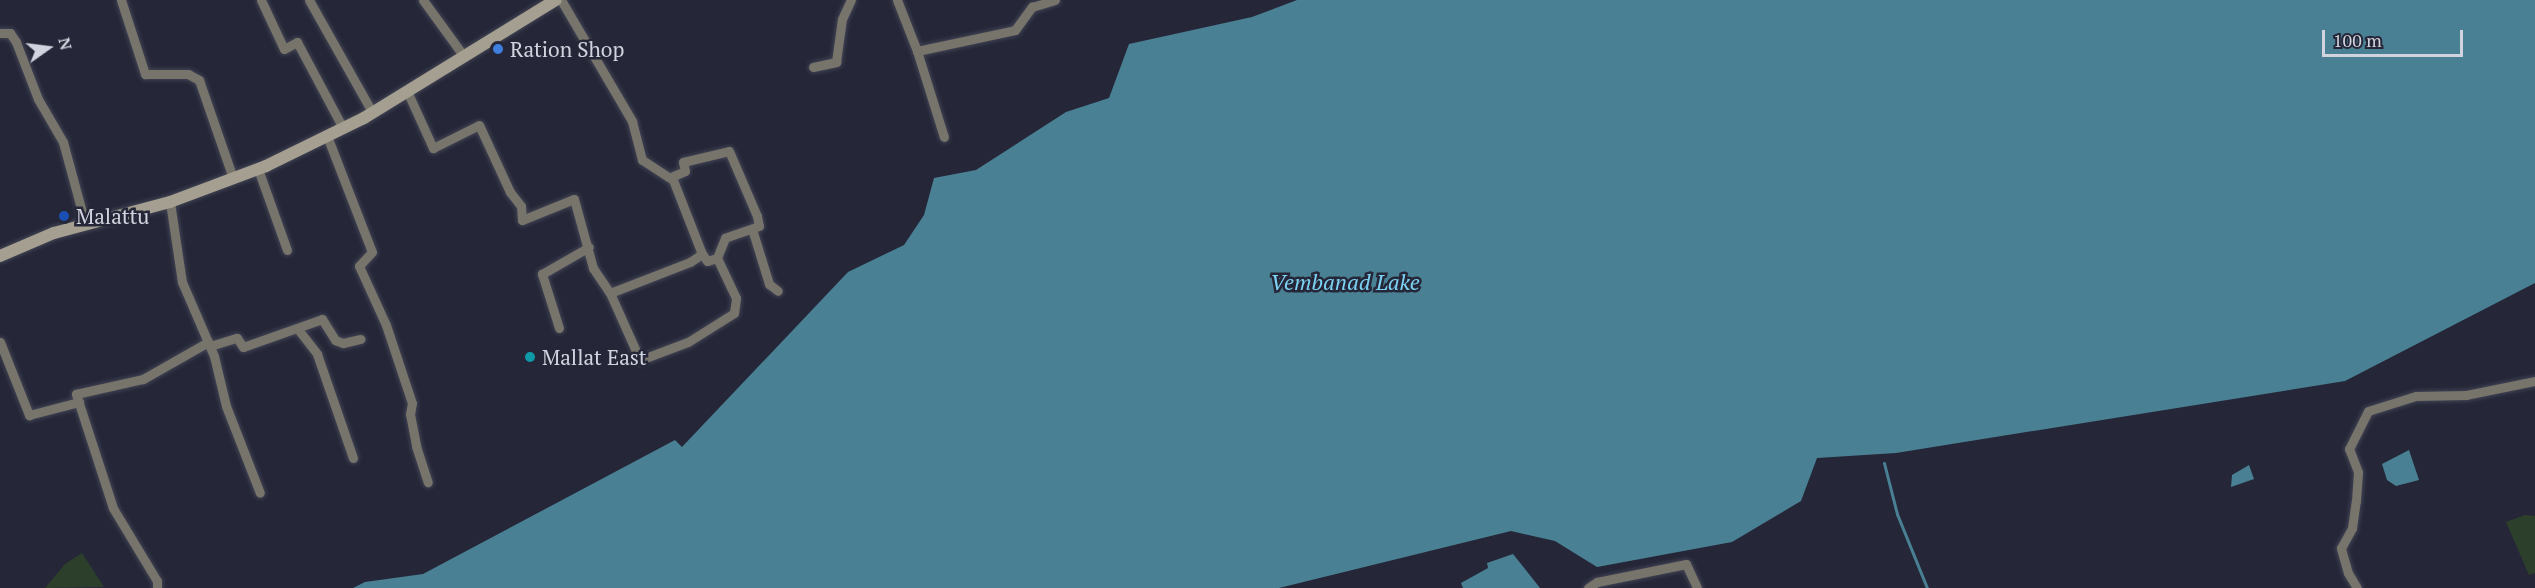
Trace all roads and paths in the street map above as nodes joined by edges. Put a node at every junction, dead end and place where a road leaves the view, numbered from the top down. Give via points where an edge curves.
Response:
1 (121, 0) edge
2 (261, 0) edge
3 (309, 0) edge
4 (423, 0) edge
5 (556, 0) edge
6 (561, 0) edge
7 (851, 0) edge
8 (897, 0) edge
9 (1055, 0) edge
10 (0, 33) edge
11 (917, 51) junction
12 (464, 55) junction
13 (813, 67) dead end
14 (407, 90) junction
15 (372, 112) junction
16 (343, 128) junction
17 (327, 136) junction
18 (944, 137) dead end
19 (258, 169) junction
20 (671, 177) junction
21 (233, 178) junction
22 (170, 202) junction
23 (85, 223) junction
24 (752, 229) junction
25 (589, 247) junction
26 (287, 250) dead end
27 (701, 252) junction
28 (1, 254) edge
29 (717, 258) junction
30 (778, 291) dead end
31 (610, 293) junction
32 (297, 328) junction
33 (559, 328) dead end
34 (361, 339) dead end
35 (0, 342) edge
36 (209, 344) junction
37 (2535, 381) edge
38 (79, 402) junction
39 (353, 458) dead end
40 (428, 482) dead end
41 (260, 494) dead end
42 (157, 588) edge
43 (1588, 588) edge
44 (1697, 588) edge
45 (2358, 588) edge

1 - 21 street via 145,74 188,74 200,80
2 - 16 street via 284,49 297,42
3 - 15 street
4 - 12 street
5 - 12 main road
6 - 20 street via 632,121 642,160
7 - 13 street via 842,19 836,62
8 - 11 street
9 - 11 street via 1032,7 1015,30
10 - 23 street via 10,33 38,99 63,141
11 - 18 street
12 - 14 main road
14 - 15 main road
14 - 25 street via 432,148 478,125 510,192 521,206 522,220 574,199
15 - 16 main road
16 - 17 main road
17 - 19 main road
17 - 40 street via 372,252 359,266 386,325 412,403 410,414 416,446
19 - 21 main road
19 - 26 street
20 - 24 street via 685,171 683,162 729,151 757,216 759,226
20 - 27 street
21 - 22 main road
22 - 23 main road
22 - 36 street via 182,282
23 - 28 main road
24 - 29 street via 724,238
24 - 30 street via 769,284
25 - 31 street via 593,268
25 - 33 street via 542,274
27 - 29 street via 707,261
27 - 31 street via 675,269
29 - 31 street via 736,298 734,313 688,342 640,360
32 - 34 street via 322,319 335,340 343,343
32 - 36 street via 243,346 237,338
32 - 39 street via 317,354
35 - 38 street via 29,415
36 - 38 street via 143,380 76,394
36 - 41 street via 226,405
37 - 45 street via 2466,395 2416,396 2368,411 2349,449 2358,472 2352,528 2341,548 2348,573
38 - 42 street via 113,508 158,581
43 - 44 street via 1597,582 1686,564

